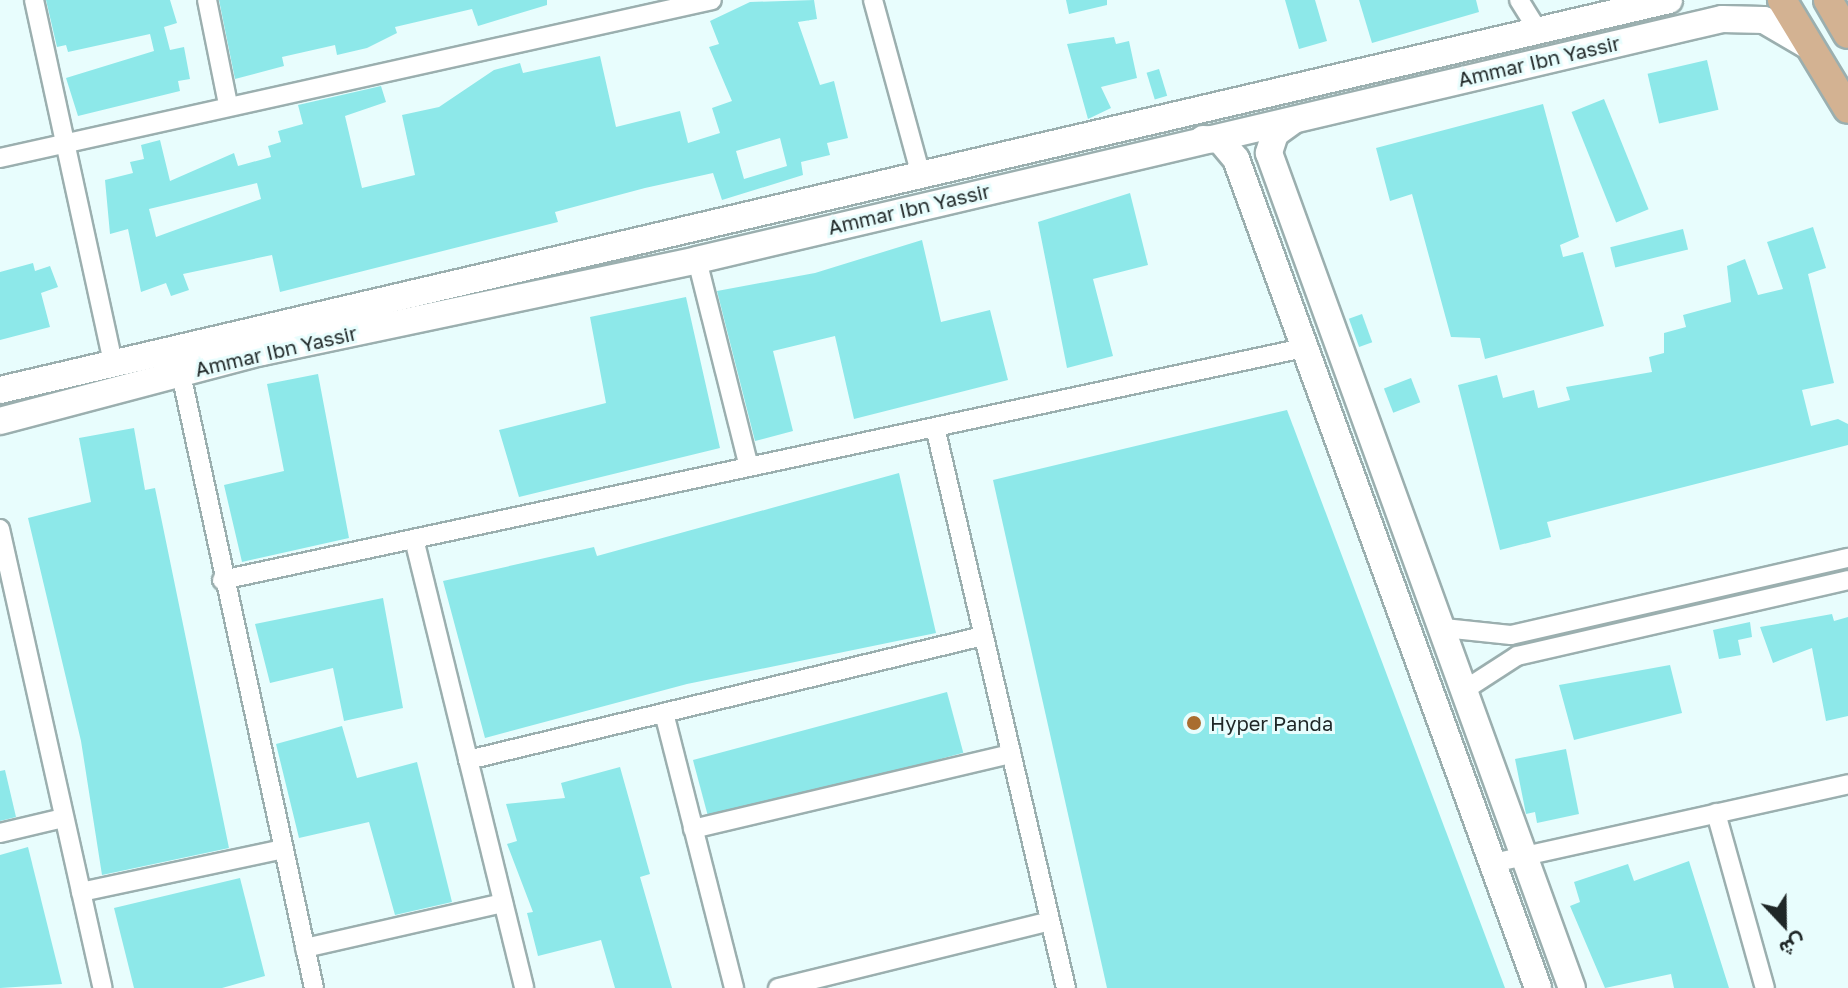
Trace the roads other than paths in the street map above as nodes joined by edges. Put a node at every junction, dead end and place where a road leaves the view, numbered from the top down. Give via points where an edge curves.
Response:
1 (34, 0) edge
2 (207, 0) edge
3 (712, 0) edge
4 (873, 0) edge
5 (1519, 0) edge
6 (1669, 0) edge
7 (1782, 0) edge
8 (1828, 0) edge
9 (688, 3) edge
10 (1538, 31) junction
11 (1848, 34) edge
12 (1811, 48) junction
13 (1384, 97) junction
14 (228, 104) junction
15 (1848, 109) edge
16 (1297, 118) junction
17 (1203, 139) junction
18 (66, 141) junction
19 (0, 158) edge
20 (920, 172) junction
21 (697, 260) junction
22 (1308, 347) junction
23 (113, 361) junction
24 (181, 374) junction
25 (0, 390) edge
26 (0, 421) edge
27 (935, 427) junction
28 (749, 467) junction
29 (0, 529) edge
30 (414, 539) junction
31 (1848, 558) edge
32 (222, 580) junction
33 (1848, 580) edge
34 (1444, 628) junction
35 (9, 629) edge
36 (983, 636) junction
37 (1466, 689) junction
38 (664, 713) junction
39 (1011, 754) junction
40 (468, 760) junction
41 (1848, 784) edge
42 (1716, 813) junction
43 (63, 818) junction
44 (693, 829) junction
45 (0, 833) edge
46 (283, 849) junction
47 (1524, 855) junction
48 (1493, 863) junction
49 (81, 892) junction
50 (503, 903) junction
51 (1050, 921) junction
52 (305, 948) junction
53 (103, 988) edge
54 (314, 988) edge
55 (524, 988) edge
56 (734, 988) edge
57 (778, 988) edge
58 (1066, 988) edge
59 (1538, 988) edge
60 (1572, 988) edge
61 (1765, 988) edge

1 - 18 street
2 - 14 street
3 - 9 street
4 - 20 street
5 - 10 street
6 - 10 street, Ammar Ibn Yassir
7 - 12 main road
8 - 11 main road
9 - 14 street
10 - 13 street via 1530,51 1445,71
10 - 20 street, Ammar Ibn Yassir
12 - 13 street, Ammar Ibn Yassir via 1764,20 1722,19
12 - 15 main road
13 - 16 street, Ammar Ibn Yassir
14 - 18 street
16 - 17 street, Ammar Ibn Yassir
16 - 34 street via 1275,134 1269,153
17 - 21 street, Ammar Ibn Yassir
17 - 22 street via 1220,140 1236,159
18 - 19 street
18 - 23 street
20 - 23 street, Ammar Ibn Yassir
21 - 24 street, Ammar Ibn Yassir
21 - 28 street
22 - 27 street
22 - 48 street
23 - 25 street, Ammar Ibn Yassir
24 - 26 street, Ammar Ibn Yassir
24 - 32 street
27 - 28 street
27 - 36 street
28 - 30 street
29 - 35 street
30 - 32 street
30 - 40 street
31 - 34 street via 1511,635
32 - 46 street
33 - 37 street via 1517,656
34 - 37 street
35 - 43 street
36 - 38 street
36 - 39 street
37 - 47 street
38 - 40 street
38 - 44 street
39 - 44 street
39 - 51 street
40 - 50 street
41 - 42 street
42 - 47 street
42 - 61 street
43 - 45 street
43 - 49 street
44 - 56 street
46 - 49 street
46 - 52 street
47 - 48 street
47 - 60 street
48 - 59 street
49 - 53 street
50 - 52 street
50 - 55 street
51 - 57 street
51 - 58 street
52 - 54 street

